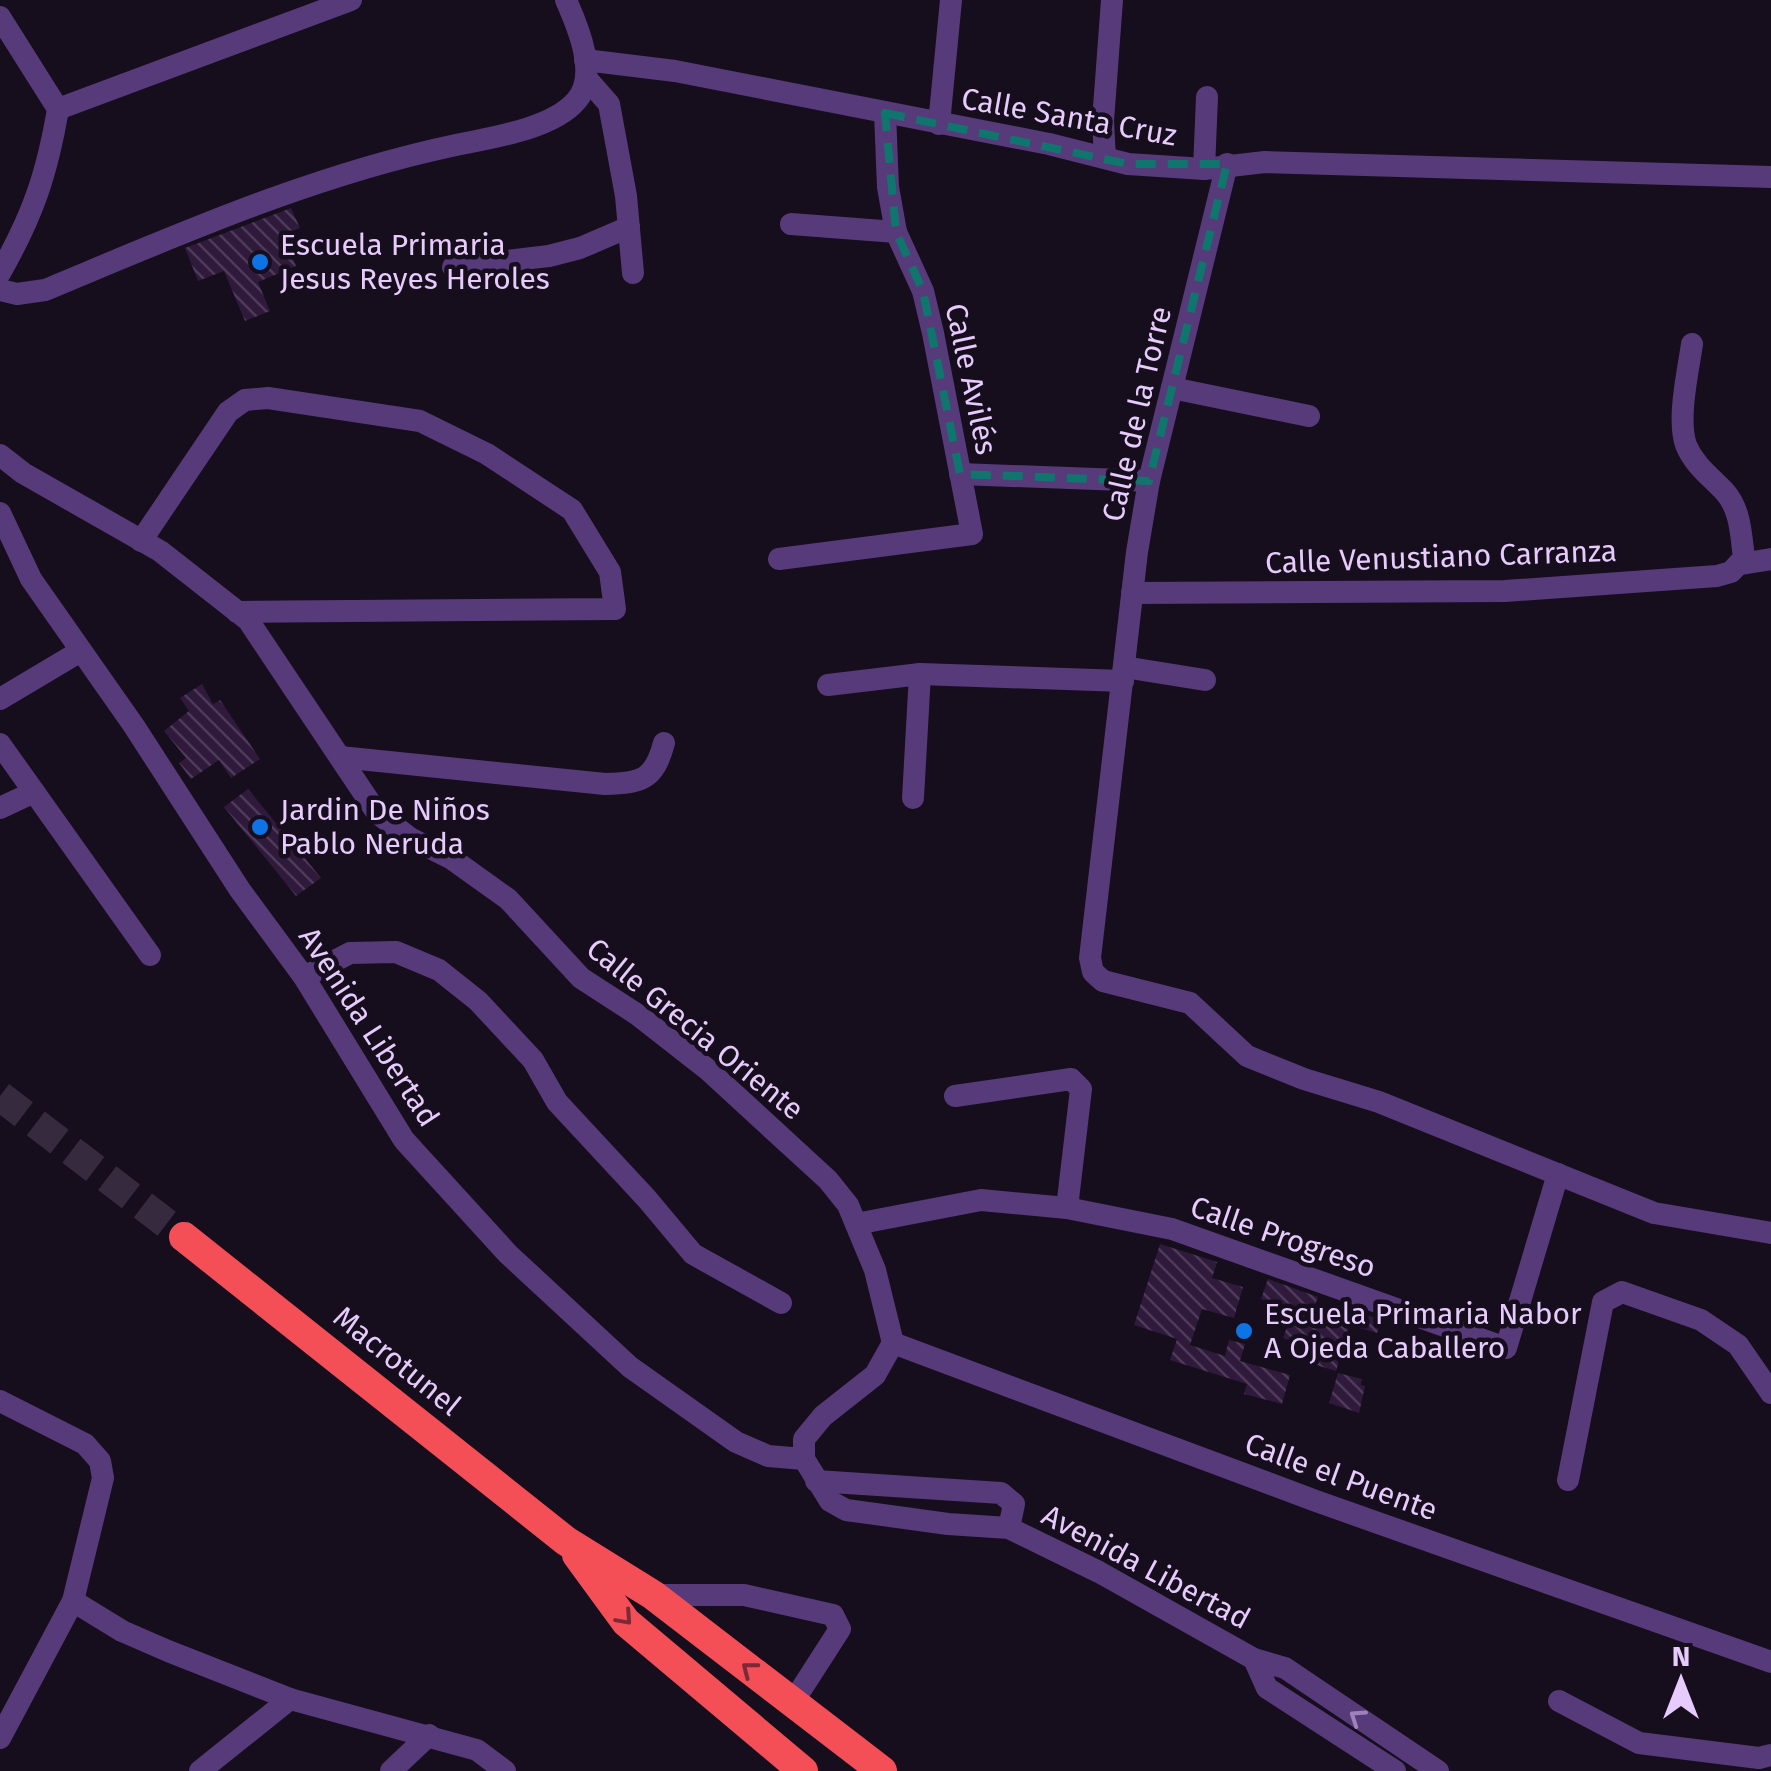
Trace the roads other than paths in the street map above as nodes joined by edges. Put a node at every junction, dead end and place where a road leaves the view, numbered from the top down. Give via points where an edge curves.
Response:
1 (351, 0) edge
2 (566, 0) edge
3 (951, 0) edge
4 (1112, 0) edge
5 (0, 16) edge
6 (586, 70) junction
7 (1207, 97) dead end
8 (58, 108) junction
9 (885, 113) junction
10 (939, 124) junction
11 (1105, 158) junction
12 (1216, 166) junction
13 (1771, 177) edge
14 (792, 224) dead end
15 (629, 227) junction
16 (896, 232) junction
17 (453, 266) dead end
18 (633, 273) dead end
19 (0, 274) edge
20 (0, 290) edge
21 (1692, 344) dead end
22 (1172, 388) junction
23 (1309, 416) dead end
24 (0, 454) edge
25 (960, 474) junction
26 (1148, 480) junction
27 (0, 513) edge
28 (142, 541) junction
29 (780, 559) dead end
30 (1771, 559) edge
31 (1742, 561) junction
32 (1132, 593) junction
33 (237, 612) junction
34 (80, 652) junction
35 (920, 674) junction
36 (1124, 674) junction
37 (1205, 680) dead end
38 (828, 685) dead end
39 (0, 699) edge
40 (664, 743) dead end
41 (0, 744) edge
42 (340, 757) junction
43 (34, 792) junction
44 (913, 798) dead end
45 (0, 808) edge
46 (150, 955) dead end
47 (304, 977) junction
48 (955, 1096) dead end
49 (1558, 1174) junction
50 (1067, 1208) junction
51 (856, 1224) junction
52 (1771, 1233) edge
53 (184, 1237) tunnel mouth
54 (781, 1303) dead end
55 (892, 1342) junction
56 (1771, 1394) edge
57 (0, 1401) edge
58 (804, 1459) junction
59 (1568, 1480) dead end
60 (816, 1481) junction
61 (1009, 1528) junction
62 (566, 1541) junction
63 (654, 1594) junction
64 (72, 1600) junction
65 (1254, 1659) junction
66 (1771, 1662) edge
67 (290, 1698) junction
68 (793, 1702) junction
69 (1558, 1702) dead end
70 (429, 1736) junction
71 (0, 1738) edge
72 (1771, 1755) edge
73 (200, 1771) edge
74 (390, 1771) edge
75 (505, 1771) edge
76 (803, 1771) edge
77 (882, 1771) edge
78 (1395, 1771) edge
79 (1438, 1771) edge

1 - 8 street
2 - 6 street
3 - 10 street
4 - 11 street
5 - 8 street
6 - 9 street, Calle Santa Cruz via 675,71
6 - 15 street via 610,104
6 - 20 street via 576,102 543,123 262,200 46,290
7 - 12 street, Calle de la Torre
8 - 19 street via 48,168
9 - 10 street, Calle Santa Cruz
9 - 16 street, Calle Avilés
10 - 11 street, Calle Santa Cruz
11 - 12 street, Calle Santa Cruz
12 - 13 street, Calle Santa Cruz
12 - 22 street, Calle de la Torre
14 - 16 street
15 - 17 street via 549,256
15 - 18 street
16 - 25 street, Calle Avilés via 934,332
21 - 31 street via 1686,443 1739,517
22 - 23 street
22 - 26 street, Calle de la Torre
24 - 28 street, Calle Grecia Oriente
25 - 26 street, Calle Avilés
25 - 29 street via 972,534
26 - 32 street, Calle de la Torre
27 - 34 street, Avenida Libertad via 31,579
28 - 33 street, Calle Grecia Oriente
28 - 33 street via 228,412 245,400 268,398 420,420 487,454 572,510 610,572 615,609
30 - 31 street, Calle Venustiano Carranza
31 - 32 street, Calle Venustiano Carranza via 1717,576 1505,591
32 - 36 street, Calle de la Torre
33 - 42 street, Calle Grecia Oriente
34 - 39 street
34 - 47 street, Avenida Libertad
35 - 36 street
35 - 38 street
35 - 44 street
36 - 37 street
36 - 49 street, Calle de la Torre via 1093,972 1103,981 1197,1007 1246,1056
40 - 42 street via 647,778 616,784
41 - 43 street
42 - 51 street, Calle Grecia Oriente via 377,813 508,899 580,978 707,1069 828,1180
43 - 45 street
43 - 46 street
47 - 54 street via 350,953 396,952 439,970 478,1000 534,1060 558,1102 694,1254
47 - 58 street, Avenida Libertad via 404,1140 508,1254 630,1367 721,1431 768,1456
48 - 50 street via 1077,1082 1082,1089
49 - 50 street, Calle Progreso via 1508,1346 1501,1348 1172,1229
49 - 52 street via 1654,1213
50 - 51 street, Calle Progreso via 981,1200
51 - 55 street, Calle Grecia Oriente
53 - 62 highway, Macrotunel
55 - 58 street via 875,1375 808,1432
55 - 66 street, Calle el Puente
56 - 59 street via 1738,1345 1701,1320 1622,1292 1612,1295 1603,1302
57 - 64 street via 86,1444 100,1460 103,1478
58 - 60 street
60 - 61 street, Avenida Libertad via 846,1510
60 - 61 street, Avenida Libertad via 1001,1493 1014,1504
61 - 65 street, Avenida Libertad
62 - 63 highway, Macrotunel
62 -> 76 highway, Macrotunel via 626,1622
68 -> 63 highway, Macrotunel
63 - 68 street via 744,1595 833,1614 840,1629
64 - 67 street via 145,1642
64 - 71 street
65 - 78 street, Avenida Libertad via 1267,1688
79 -> 65 street, Avenida Libertad via 1285,1668
67 - 70 street
67 - 73 street
68 - 77 highway, Macrotunel
69 - 72 street via 1639,1743
70 - 74 street
70 - 75 street via 478,1750

